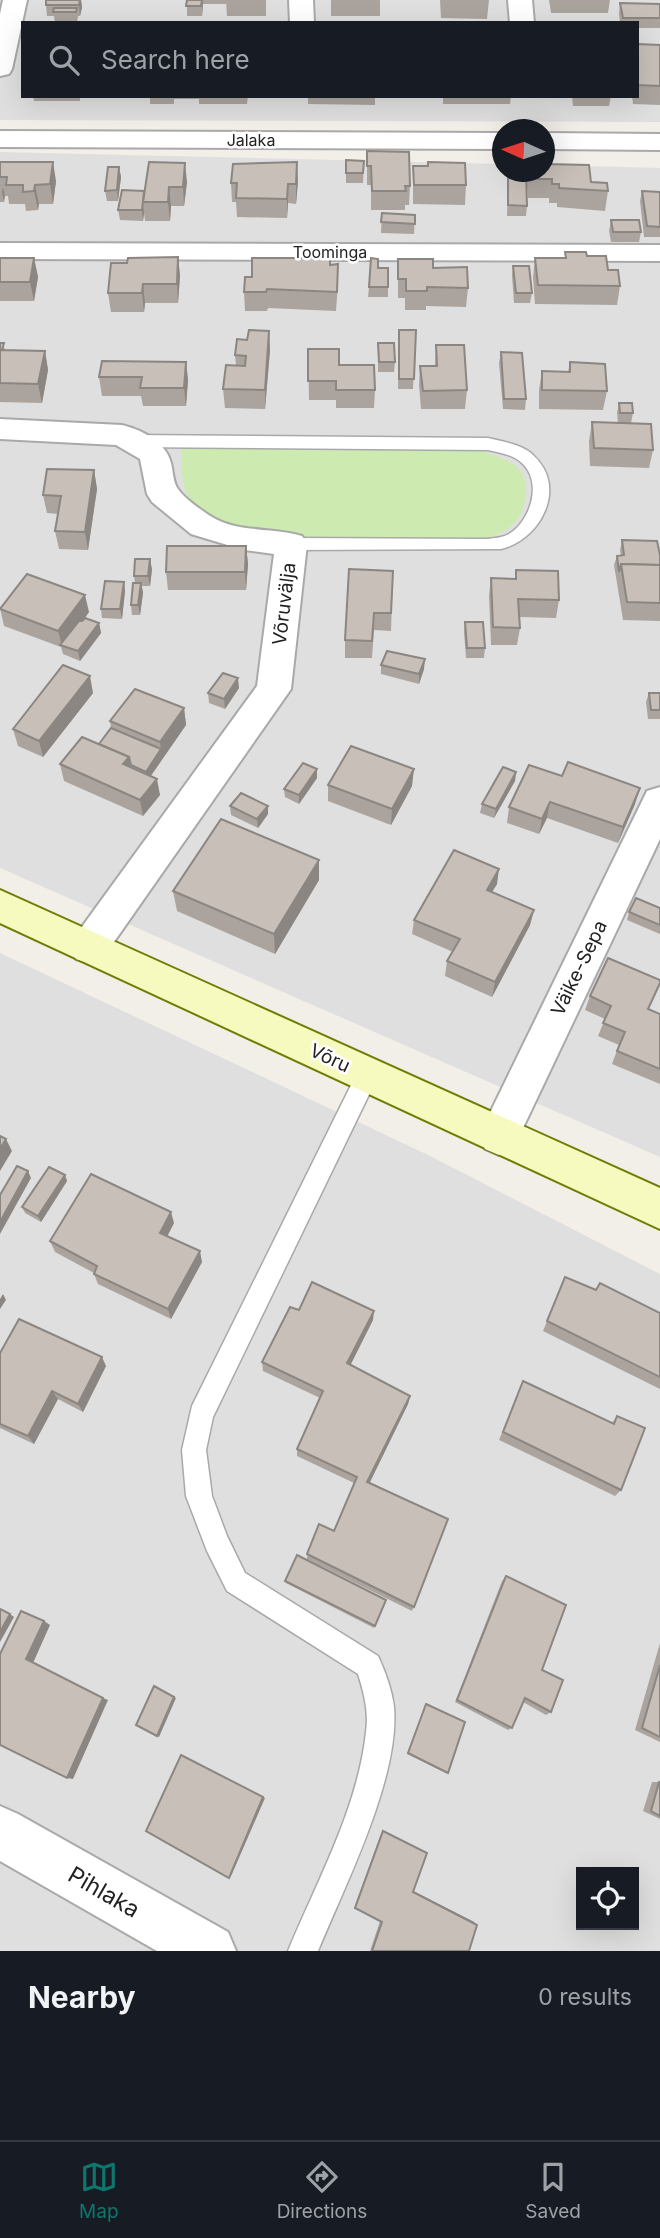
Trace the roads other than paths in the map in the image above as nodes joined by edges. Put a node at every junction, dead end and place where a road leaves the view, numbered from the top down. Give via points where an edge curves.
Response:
1 (15, 0) edge
2 (301, 0) edge
3 (520, 0) edge
4 (302, 21) edge
5 (522, 21) edge
6 (16, 35) edge
7 (0, 69) edge
8 (0, 139) edge
9 (492, 141) edge
10 (555, 141) edge
11 (660, 142) edge
12 (0, 251) edge
13 (660, 253) edge
14 (0, 429) edge
15 (131, 441) junction
16 (291, 544) junction
17 (660, 800) edge
18 (0, 906) edge
19 (89, 947) junction
20 (367, 1076) junction
21 (499, 1136) junction
22 (660, 1209) edge
23 (0, 1832) edge
24 (195, 1948) edge
25 (303, 1951) edge

1 - 6 street
2 - 4 street
3 - 5 street
6 - 7 street
8 - 9 street, Jalaka
10 - 11 street
12 - 13 street, Toominga
14 - 15 street, Võruvälja via 122,435
15 - 16 street, Võruvälja via 154,454 163,494 202,526 244,539
15 - 16 lane via 488,444 529,460 539,475 537,512 512,540 487,545
16 - 19 street, Võruvälja via 274,689
17 - 21 street, Väike-Sepa
18 - 19 main road, Võru
19 - 20 main road, Võru
20 - 21 main road, Võru
20 - 25 lane via 201,1415 194,1450 199,1496 236,1583 369,1665 381,1709 377,1751 353,1827
21 - 22 main road, Võru
23 - 24 street, Pihlaka

